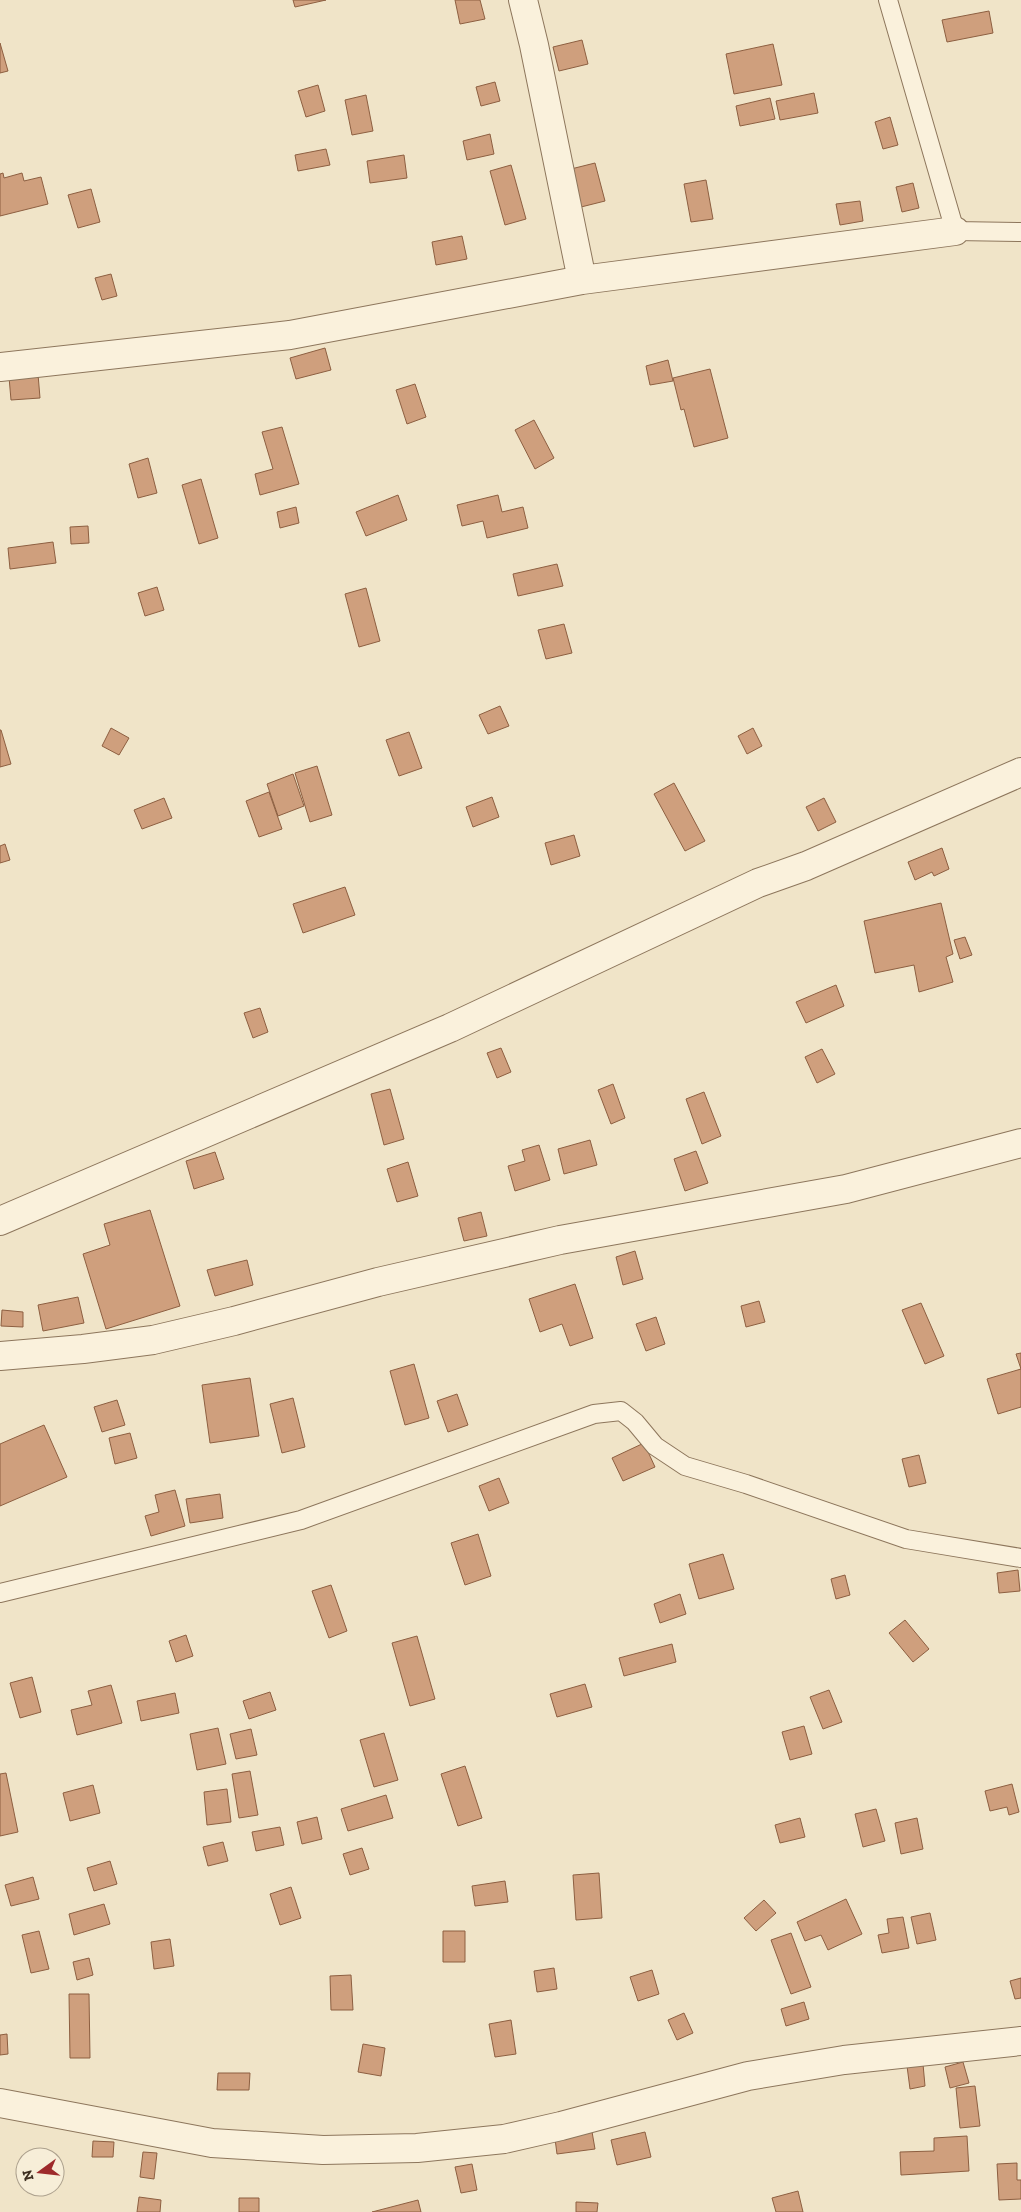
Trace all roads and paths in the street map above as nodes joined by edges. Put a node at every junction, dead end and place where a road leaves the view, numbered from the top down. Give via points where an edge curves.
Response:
1 (523, 0) edge
2 (888, 0) edge
3 (955, 231) junction
4 (1021, 232) edge
5 (582, 280) junction
6 (0, 367) edge
7 (1021, 772) edge
8 (1021, 1143) edge
9 (0, 1221) edge
10 (0, 1356) edge
11 (1021, 1558) edge
12 (0, 1593) edge
13 (1021, 2041) edge
14 (0, 2103) edge

1 - 5 street
2 - 3 lane
3 - 4 lane
3 - 5 street
5 - 6 street via 290,335
7 - 9 street via 806,866 758,883 450,1028
8 - 10 street via 846,1189 560,1240 378,1282 153,1340
11 - 12 lane via 906,1539 685,1466 655,1446 621,1411 594,1414 301,1520
13 - 14 street via 844,2060 748,2076 504,2139 417,2148 323,2150 212,2143

